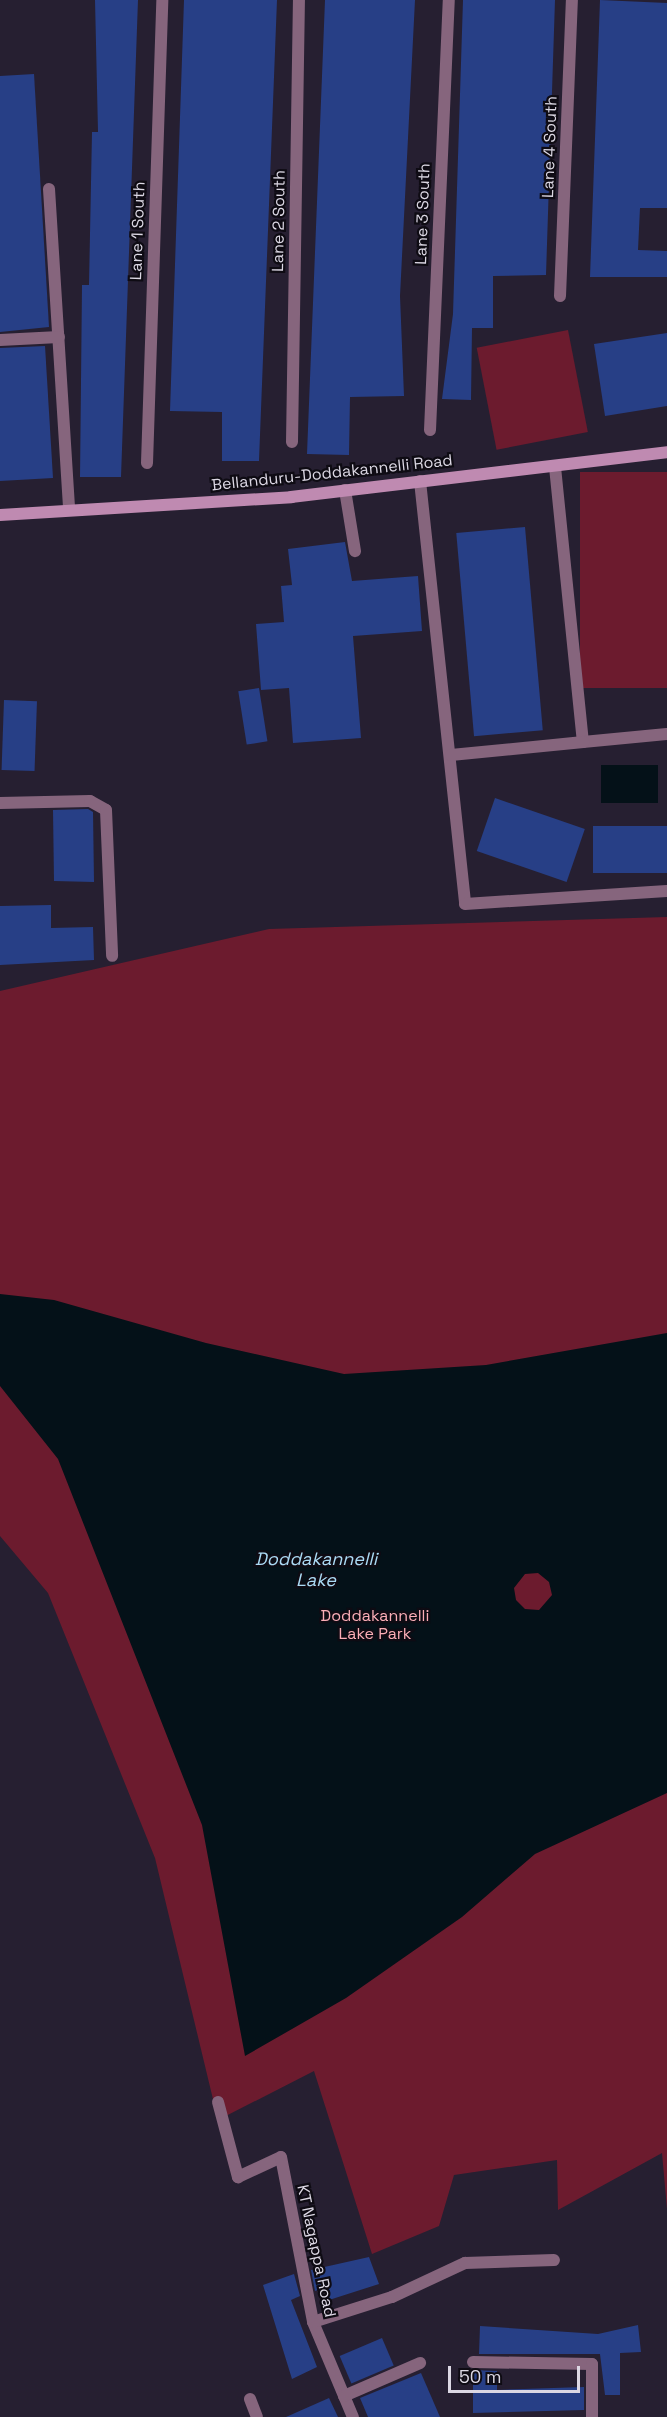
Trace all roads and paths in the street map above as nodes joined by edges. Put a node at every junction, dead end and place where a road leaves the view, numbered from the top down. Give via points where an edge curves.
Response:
1 (162, 0) edge
2 (299, 0) edge
3 (448, 0) edge
4 (572, 0) edge
5 (49, 189) dead end
6 (560, 296) dead end
7 (59, 337) junction
8 (0, 340) edge
9 (430, 430) dead end
10 (292, 442) dead end
11 (667, 452) edge
12 (147, 463) dead end
13 (555, 467) junction
14 (420, 481) junction
15 (345, 490) junction
16 (69, 508) junction
17 (0, 515) edge
18 (355, 551) dead end
19 (667, 734) edge
20 (583, 742) junction
21 (451, 755) junction
22 (0, 802) edge
23 (667, 891) edge
24 (112, 956) dead end
25 (218, 2102) dead end
26 (554, 2260) dead end
27 (313, 2322) junction
28 (473, 2362) dead end
29 (420, 2363) dead end
30 (344, 2396) junction
31 (250, 2398) dead end
32 (257, 2417) edge
33 (353, 2417) edge
34 (592, 2417) edge

1 - 12 street, Lane 1 South
2 - 10 street, Lane 2 South
3 - 9 street, Lane 3 South
4 - 6 street, Lane 4 South
5 - 7 street
7 - 8 street
7 - 16 street
11 - 13 street, Bellanduru-Doddakannelli Road
13 - 14 street, Bellanduru-Doddakannelli Road
13 - 20 street
14 - 15 street, Bellanduru-Doddakannelli Road
14 - 21 street
15 - 16 street, Bellanduru-Doddakannelli Road
15 - 18 street
16 - 17 street, Bellanduru-Doddakannelli Road
19 - 20 street
20 - 21 street
21 - 23 street via 465,904
22 - 24 street via 90,801 106,810
25 - 27 street, KT Nagappa Road via 238,2177 281,2157
26 - 27 street via 465,2263 392,2297
27 - 30 street, KT Nagappa Road
28 - 34 street via 592,2364
29 - 30 street
30 - 33 street, KT Nagappa Road
31 - 32 street

